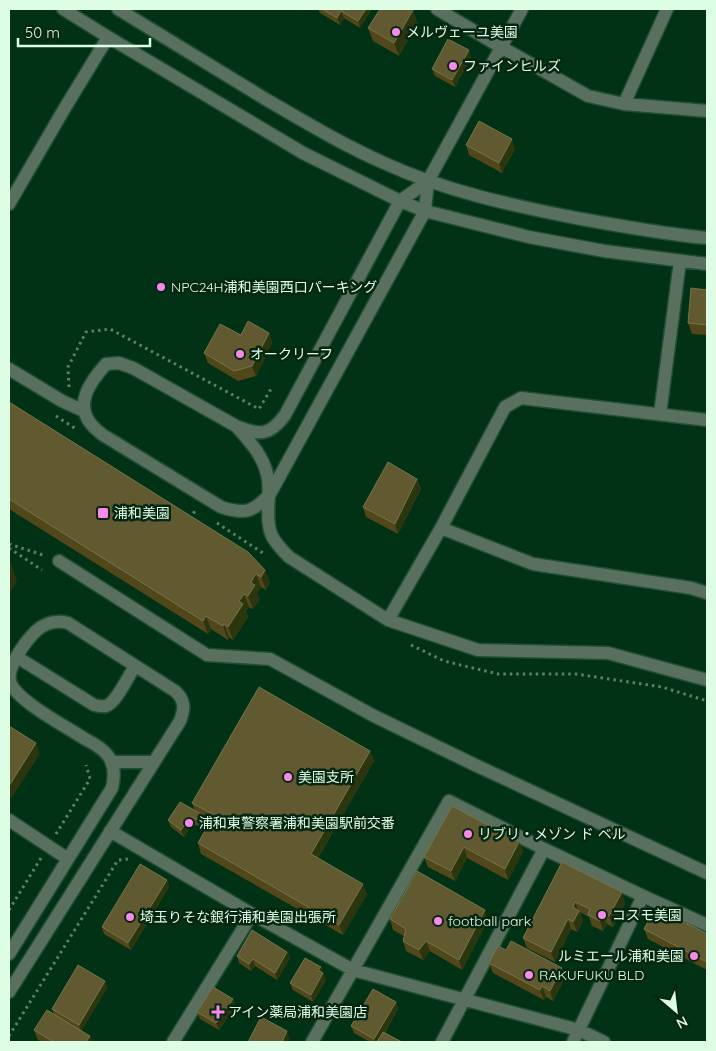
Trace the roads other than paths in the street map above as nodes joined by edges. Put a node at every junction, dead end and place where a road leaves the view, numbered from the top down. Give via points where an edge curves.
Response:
1 (63, 9) edge
2 (118, 9) edge
3 (437, 9) edge
4 (522, 9) edge
5 (667, 9) edge
6 (108, 37) junction
7 (501, 47) junction
8 (624, 104) junction
9 (707, 111) edge
10 (428, 181) junction
11 (400, 201) junction
12 (9, 204) edge
13 (425, 211) junction
14 (707, 238) edge
15 (680, 261) junction
16 (707, 264) edge
17 (9, 369) edge
18 (84, 411) junction
19 (660, 414) junction
20 (707, 420) edge
21 (236, 426) junction
22 (270, 494) junction
23 (440, 528) junction
24 (59, 561) road end
25 (707, 593) edge
26 (388, 620) junction
27 (17, 657) junction
28 (135, 666) junction
29 (707, 680) edge
30 (112, 762) junction
31 (154, 762) junction
32 (9, 820) edge
33 (110, 831) junction
34 (544, 849) junction
35 (68, 859) junction
36 (707, 873) edge
37 (643, 896) junction
38 (252, 914) junction
39 (707, 925) edge
40 (9, 954) edge
41 (353, 970) junction
42 (9, 992) edge
43 (464, 999) junction
44 (579, 1030) junction
45 (173, 1042) edge
46 (312, 1042) edge
47 (442, 1042) edge
48 (573, 1042) edge
49 (604, 1042) edge

1 - 6 street
2 - 10 street via 315,128 384,164
3 - 7 street
4 - 7 street
5 - 8 street
6 - 11 street via 303,153
6 - 12 street
7 - 8 street via 588,96
7 - 10 street
8 - 9 street
10 - 11 street
10 - 13 street
10 - 14 street via 516,206
11 - 13 street
11 - 21 street via 279,424 260,433
13 - 15 street via 529,237
13 - 22 street
15 - 16 street
15 - 19 street
17 - 18 street via 62,402
18 - 21 street via 85,395 93,378 106,364 119,363
18 - 22 street via 91,424 103,435 221,507 234,512 246,511 259,505
19 - 20 street
19 - 23 street via 521,398 505,407
21 - 22 street via 263,461
22 - 26 street via 272,535 289,557
23 - 25 street via 533,564
23 - 26 street
24 - 36 street via 207,655 270,659 383,720
26 - 29 street via 478,650 608,653
27 - 28 street via 40,627 58,621 68,623
27 - 28 street via 94,705 101,706 113,701
27 - 30 street via 10,683 17,693 94,744
28 - 31 street via 174,690 183,702 180,721
30 - 31 street
30 - 35 street via 112,788
31 - 33 street
32 - 35 street
33 - 38 street
33 - 42 street
34 - 37 street
34 - 41 street via 449,801
34 - 43 street
35 - 40 street
37 - 39 street
37 - 44 street
38 - 41 street
38 - 45 street
41 - 43 street
41 - 46 street
43 - 44 street
43 - 47 street
44 - 48 street
44 - 49 street

